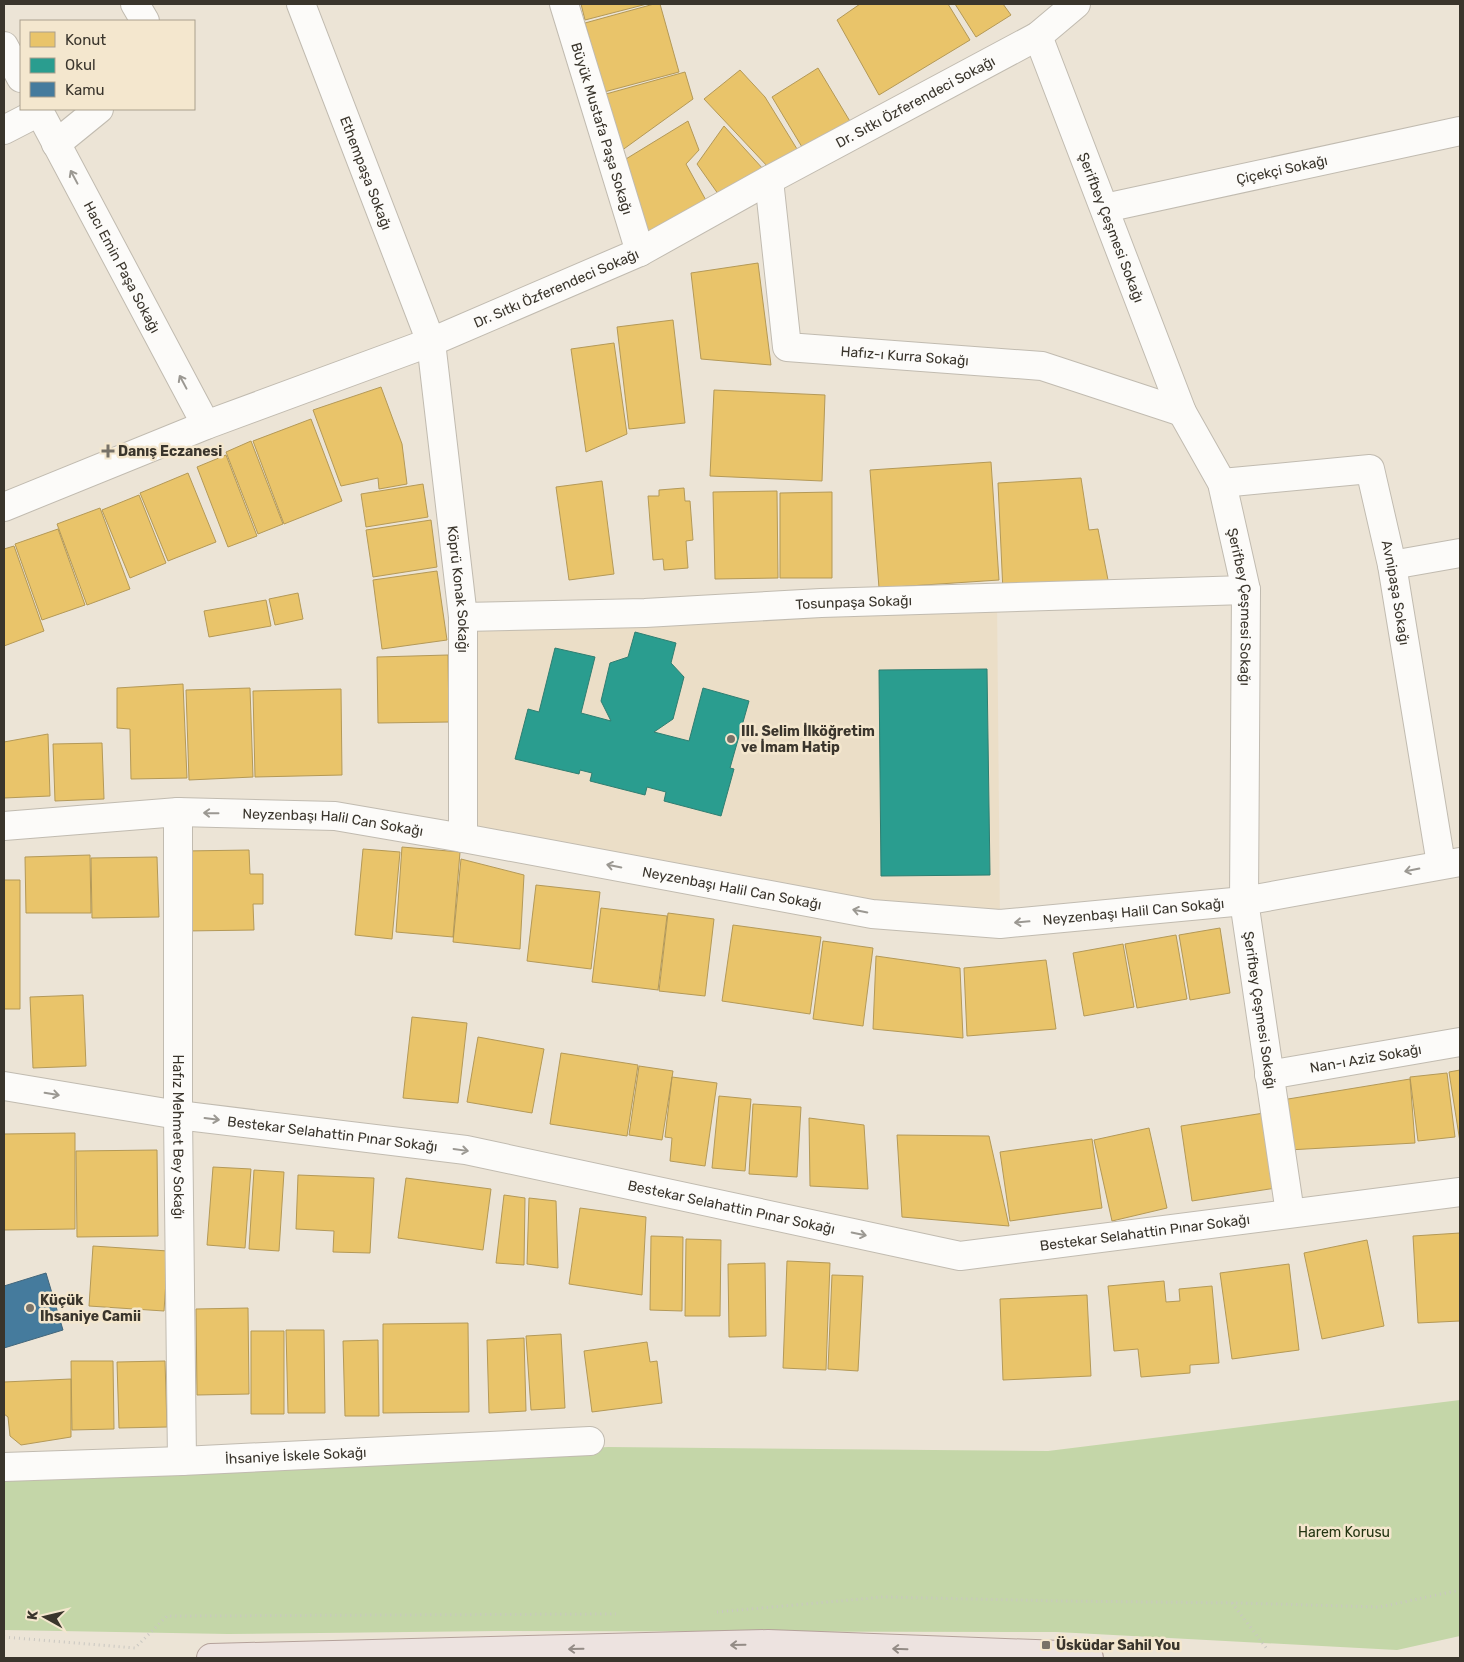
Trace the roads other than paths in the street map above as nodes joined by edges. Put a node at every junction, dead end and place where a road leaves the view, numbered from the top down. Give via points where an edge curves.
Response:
1 (136, 4) edge
2 (302, 4) edge
3 (564, 4) edge
4 (1076, 4) edge
5 (144, 20) edge
6 (1038, 36) junction
7 (4, 46) edge
8 (20, 76) edge
9 (38, 110) edge
10 (98, 110) edge
11 (4, 130) edge
12 (1460, 131) edge
13 (56, 144) junction
14 (769, 180) junction
15 (1105, 208) junction
16 (640, 252) junction
17 (431, 342) junction
18 (1182, 412) junction
19 (206, 425) junction
20 (1222, 484) junction
21 (4, 507) edge
22 (1460, 553) edge
23 (1392, 565) junction
24 (1246, 590) junction
25 (463, 617) junction
26 (178, 812) junction
27 (4, 826) edge
28 (463, 838) junction
29 (1450, 863) edge
30 (1244, 901) junction
31 (1460, 1042) edge
32 (1269, 1075) junction
33 (4, 1086) edge
34 (178, 1115) junction
35 (1460, 1192) edge
36 (1290, 1213) junction
37 (590, 1441) dead end
38 (182, 1460) junction
39 (4, 1467) edge
40 (211, 1658) edge
41 (1089, 1658) edge

1 - 5 street
2 - 17 street, Ethempaşa Sokağı
3 - 16 street, Büyük Mustafa Paşa Sokağı
4 - 6 street, Dr. Sıtkı Özferendeci Sokağı
6 - 14 street, Dr. Sıtkı Özferendeci Sokağı
6 - 15 street, Şerifbey Çeşmesi Sokağı
7 - 8 street
9 - 11 street
9 - 13 street, Hacı Emin Paşa Sokağı
10 - 13 street
12 - 15 street, Çiçekçi Sokağı
19 -> 13 street, Hacı Emin Paşa Sokağı
14 - 16 street, Dr. Sıtkı Özferendeci Sokağı
14 - 18 street, Hafız-ı Kurra Sokağı via 787,347 1042,366
15 - 18 street, Şerifbey Çeşmesi Sokağı
16 - 17 street, Dr. Sıtkı Özferendeci Sokağı
17 - 19 street, Dr. Sıtkı Özferendeci Sokağı
17 - 25 street, Köprü Konak Sokağı
18 - 20 street, Şerifbey Çeşmesi Sokağı
19 - 21 street, Dr. Sıtkı Özferendeci Sokağı
20 - 23 street, Avnipaşa Sokağı via 1370,469
20 - 24 street, Şerifbey Çeşmesi Sokağı
22 - 23 street
23 - 29 street, Avnipaşa Sokağı
24 - 25 street, Tosunpaşa Sokağı
24 - 30 street, Şerifbey Çeşmesi Sokağı
25 - 28 street, Köprü Konak Sokağı
26 - 27 street, Neyzenbaşı Halil Can Sokağı
28 -> 26 street, Neyzenbaşı Halil Can Sokağı via 335,816
26 - 34 street, Hafız Mehmet Bey Sokağı
30 -> 28 street, Neyzenbaşı Halil Can Sokağı via 1000,924 872,914
29 -> 30 street, Neyzenbaşı Halil Can Sokağı
30 - 32 street, Şerifbey Çeşmesi Sokağı
31 - 32 street, Nan-ı Aziz Sokağı
32 - 36 street, Şerifbey Çeşmesi Sokağı
33 -> 34 street, Bestekar Selahattin Pınar Sokağı
34 -> 36 street, Bestekar Selahattin Pınar Sokağı via 466,1150 960,1256
34 - 38 street, Hafız Mehmet Bey Sokağı
35 - 36 street, Bestekar Selahattin Pınar Sokağı
37 - 38 street, İhsaniye İskele Sokağı
38 - 39 street, İhsaniye İskele Sokağı
41 -> 40 main road via 768,1644

